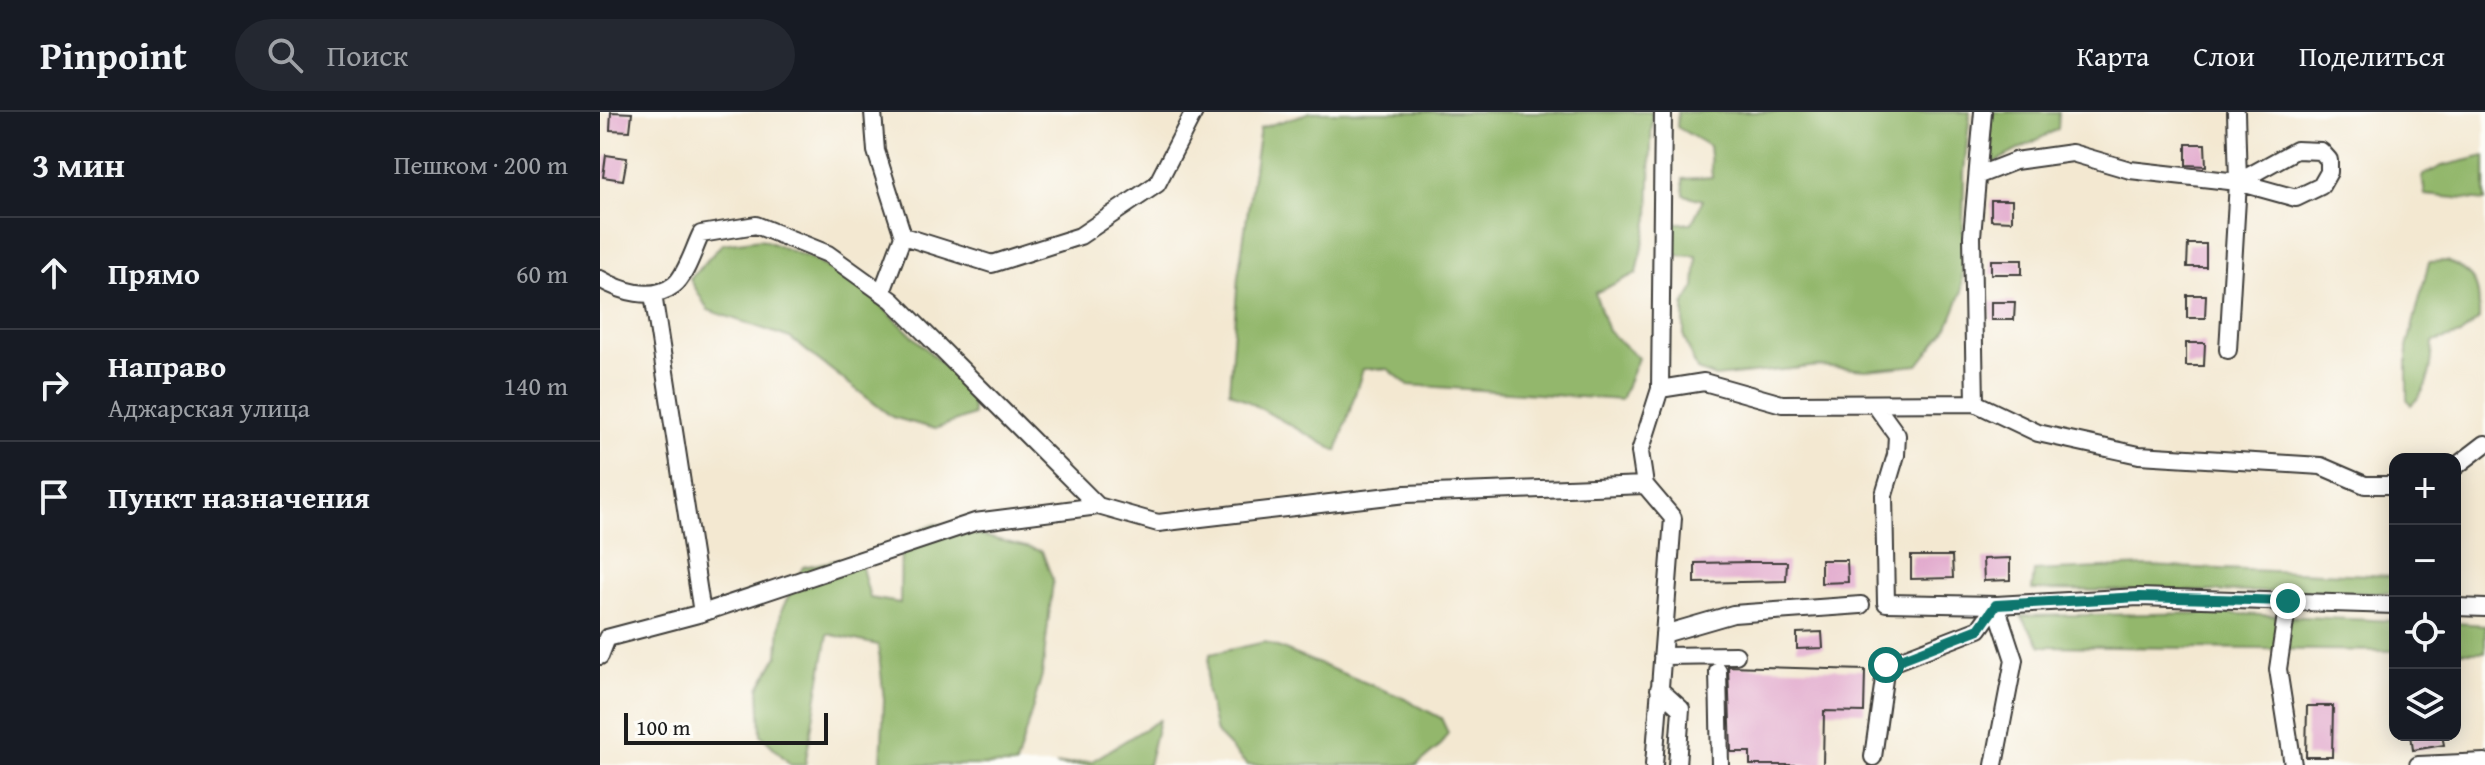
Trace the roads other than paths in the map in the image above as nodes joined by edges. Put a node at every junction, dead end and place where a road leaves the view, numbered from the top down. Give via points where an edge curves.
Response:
1 (873, 112) edge
2 (1194, 112) edge
3 (1663, 112) edge
4 (1983, 112) edge
5 (2236, 112) edge
6 (1979, 175) junction
7 (2238, 182) junction
8 (903, 236) junction
9 (600, 279) edge
10 (882, 292) junction
11 (653, 294) junction
12 (2228, 350) dead end
13 (1660, 389) junction
14 (1975, 403) junction
15 (1876, 406) junction
16 (2485, 444) edge
17 (2461, 462) edge
18 (1645, 485) junction
19 (2389, 485) edge
20 (1098, 506) junction
21 (2288, 601) junction
22 (1861, 605) dead end
23 (1996, 605) junction
24 (2389, 605) edge
25 (2461, 607) edge
26 (2485, 608) edge
27 (702, 613) junction
28 (1664, 634) junction
29 (1736, 655) dead end
30 (600, 656) edge
31 (1662, 656) junction
32 (1718, 671) dead end
33 (1659, 689) junction
34 (1873, 757) dead end
35 (2485, 762) edge
36 (1654, 765) edge
37 (1677, 765) edge
38 (1720, 765) edge
39 (1994, 765) edge
40 (2293, 765) edge
41 (2418, 765) edge

1 - 8 street via 876,151
2 - 8 street via 1157,184 1080,236 992,264
3 - 13 street
4 - 6 street
5 - 7 street
6 - 7 street via 2015,161 2072,153 2130,170
6 - 14 street via 1972,236
7 - 7 street via 2296,198 2321,186 2329,160 2321,151 2296,150
7 - 12 street
8 - 10 street
9 - 11 street via 618,289
10 - 11 street via 828,254 756,225 701,234 675,285
10 - 20 street
11 - 27 street
13 - 15 street via 1704,382 1782,404
13 - 18 street via 1640,452
14 - 15 street
14 - 19 street via 2038,433 2139,455 2321,466 2365,485
15 - 23 street via 1897,435 1884,495 1886,603
16 - 17 street
18 - 20 street via 1406,494 1158,523
18 - 28 street via 1673,518
20 - 27 street via 975,522
21 - 23 street via 2139,597
21 - 24 street
21 - 40 street via 2278,669
22 - 28 street via 1733,614
23 - 34 street via 1979,629 1886,665
23 - 39 street via 2014,660
25 - 26 street
27 - 30 street via 607,638
28 - 31 street
29 - 31 street
31 - 33 street
32 - 38 street
33 - 36 street
33 - 37 street via 1681,709
35 - 41 street

